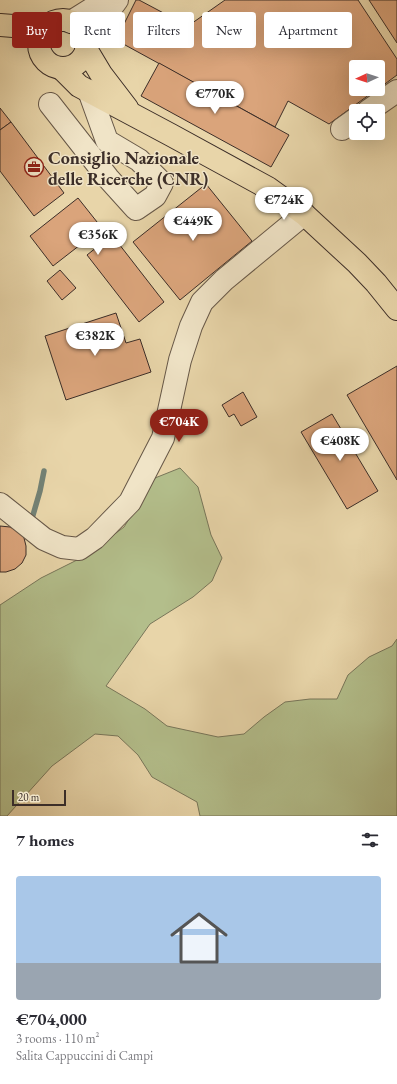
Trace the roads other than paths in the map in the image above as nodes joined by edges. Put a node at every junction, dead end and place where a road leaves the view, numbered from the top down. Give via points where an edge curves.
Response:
1 (106, 0) edge
2 (117, 0) edge
3 (87, 12) edge
4 (109, 12) edge
5 (0, 25) edge
6 (12, 26) edge
7 (0, 32) edge
8 (12, 36) edge
9 (39, 48) edge
10 (86, 48) edge
11 (88, 48) edge
12 (62, 69) junction
13 (89, 91) junction
14 (397, 91) edge
15 (50, 104) dead end
16 (378, 104) edge
17 (130, 112) junction
18 (304, 214) junction
19 (397, 309) edge
20 (0, 504) edge

1 - 3 street
2 - 4 street
5 - 6 main road
7 - 8 main road
9 - 12 main road via 46,62
10 - 12 main road via 84,57 78,63
11 - 17 main road via 101,74
12 - 13 main road via 79,86
13 - 15 street via 107,141 139,160 162,183 155,196 136,209 108,178
13 - 17 main road
14 - 16 street
17 - 18 main road via 268,188
18 - 19 main road via 357,263
18 - 20 street via 224,280 202,302 180,360 163,438 130,502 95,538 79,549 62,547 44,539

